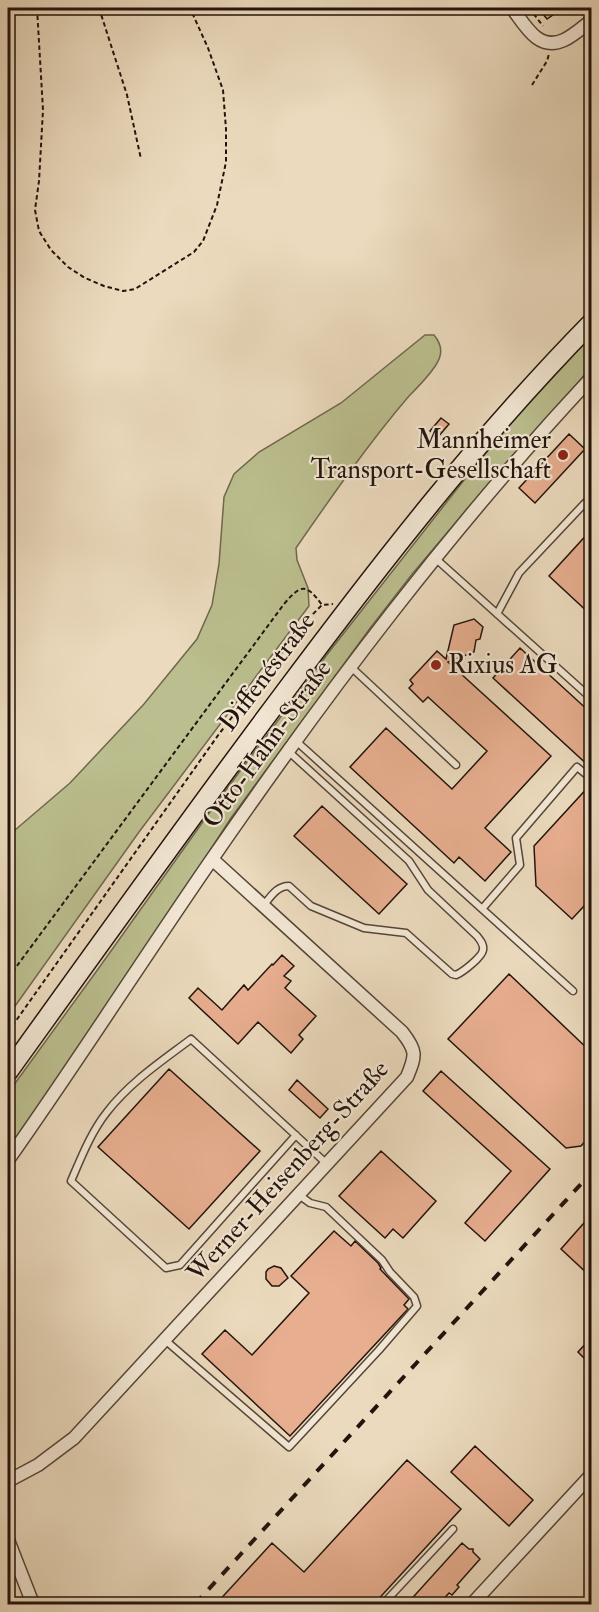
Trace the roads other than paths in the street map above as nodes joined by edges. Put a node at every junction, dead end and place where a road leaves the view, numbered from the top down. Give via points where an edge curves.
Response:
1 (512, 8) edge
2 (591, 20) edge
3 (591, 322) edge
4 (591, 378) edge
5 (591, 497) edge
6 (435, 558) junction
7 (497, 614) junction
8 (351, 666) junction
9 (591, 699) edge
10 (292, 746) junction
11 (456, 765) dead end
12 (591, 779) edge
13 (212, 859) junction
14 (263, 906) junction
15 (482, 909) junction
16 (573, 991) dead end
17 (8, 1072) edge
18 (296, 1136) junction
19 (8, 1160) edge
20 (327, 1164) junction
21 (298, 1195) junction
22 (164, 1340) junction
23 (591, 1474) edge
24 (8, 1481) edge
25 (453, 1529) dead end
26 (8, 1540) edge
27 (33, 1605) edge
28 (383, 1605) edge
29 (472, 1605) edge

1 - 2 street via 532,35 551,44 564,40
3 - 17 main road, Diffenéstraße via 520,398 350,604
4 - 6 street, Otto-Hahn-Straße
5 - 7 lane via 519,573
6 - 7 lane
6 - 8 street, Otto-Hahn-Straße
7 - 9 lane
8 - 10 street, Otto-Hahn-Straße
8 - 11 lane
10 - 13 street, Otto-Hahn-Straße
10 - 14 lane via 409,861 428,890 477,936 483,950 456,975 406,933 364,928 311,906 289,886 277,889
10 - 15 lane
12 - 15 lane via 577,767 516,837 520,865
13 - 14 street, Werner-Heisenberg-Straße
13 - 19 street, Otto-Hahn-Straße
14 - 20 street, Werner-Heisenberg-Straße via 413,1045 414,1060 407,1077
15 - 16 lane
18 - 18 lane via 191,1039 139,1079 107,1112 71,1181 166,1268 180,1265
18 - 20 lane
20 - 21 street, Werner-Heisenberg-Straße
21 - 22 street, Werner-Heisenberg-Straße
21 - 22 lane via 326,1207 381,1260 414,1297 417,1306 334,1399 289,1447
22 - 24 street, Werner-Heisenberg-Straße via 74,1438 38,1466
23 - 29 street
25 - 28 lane
26 - 27 street

